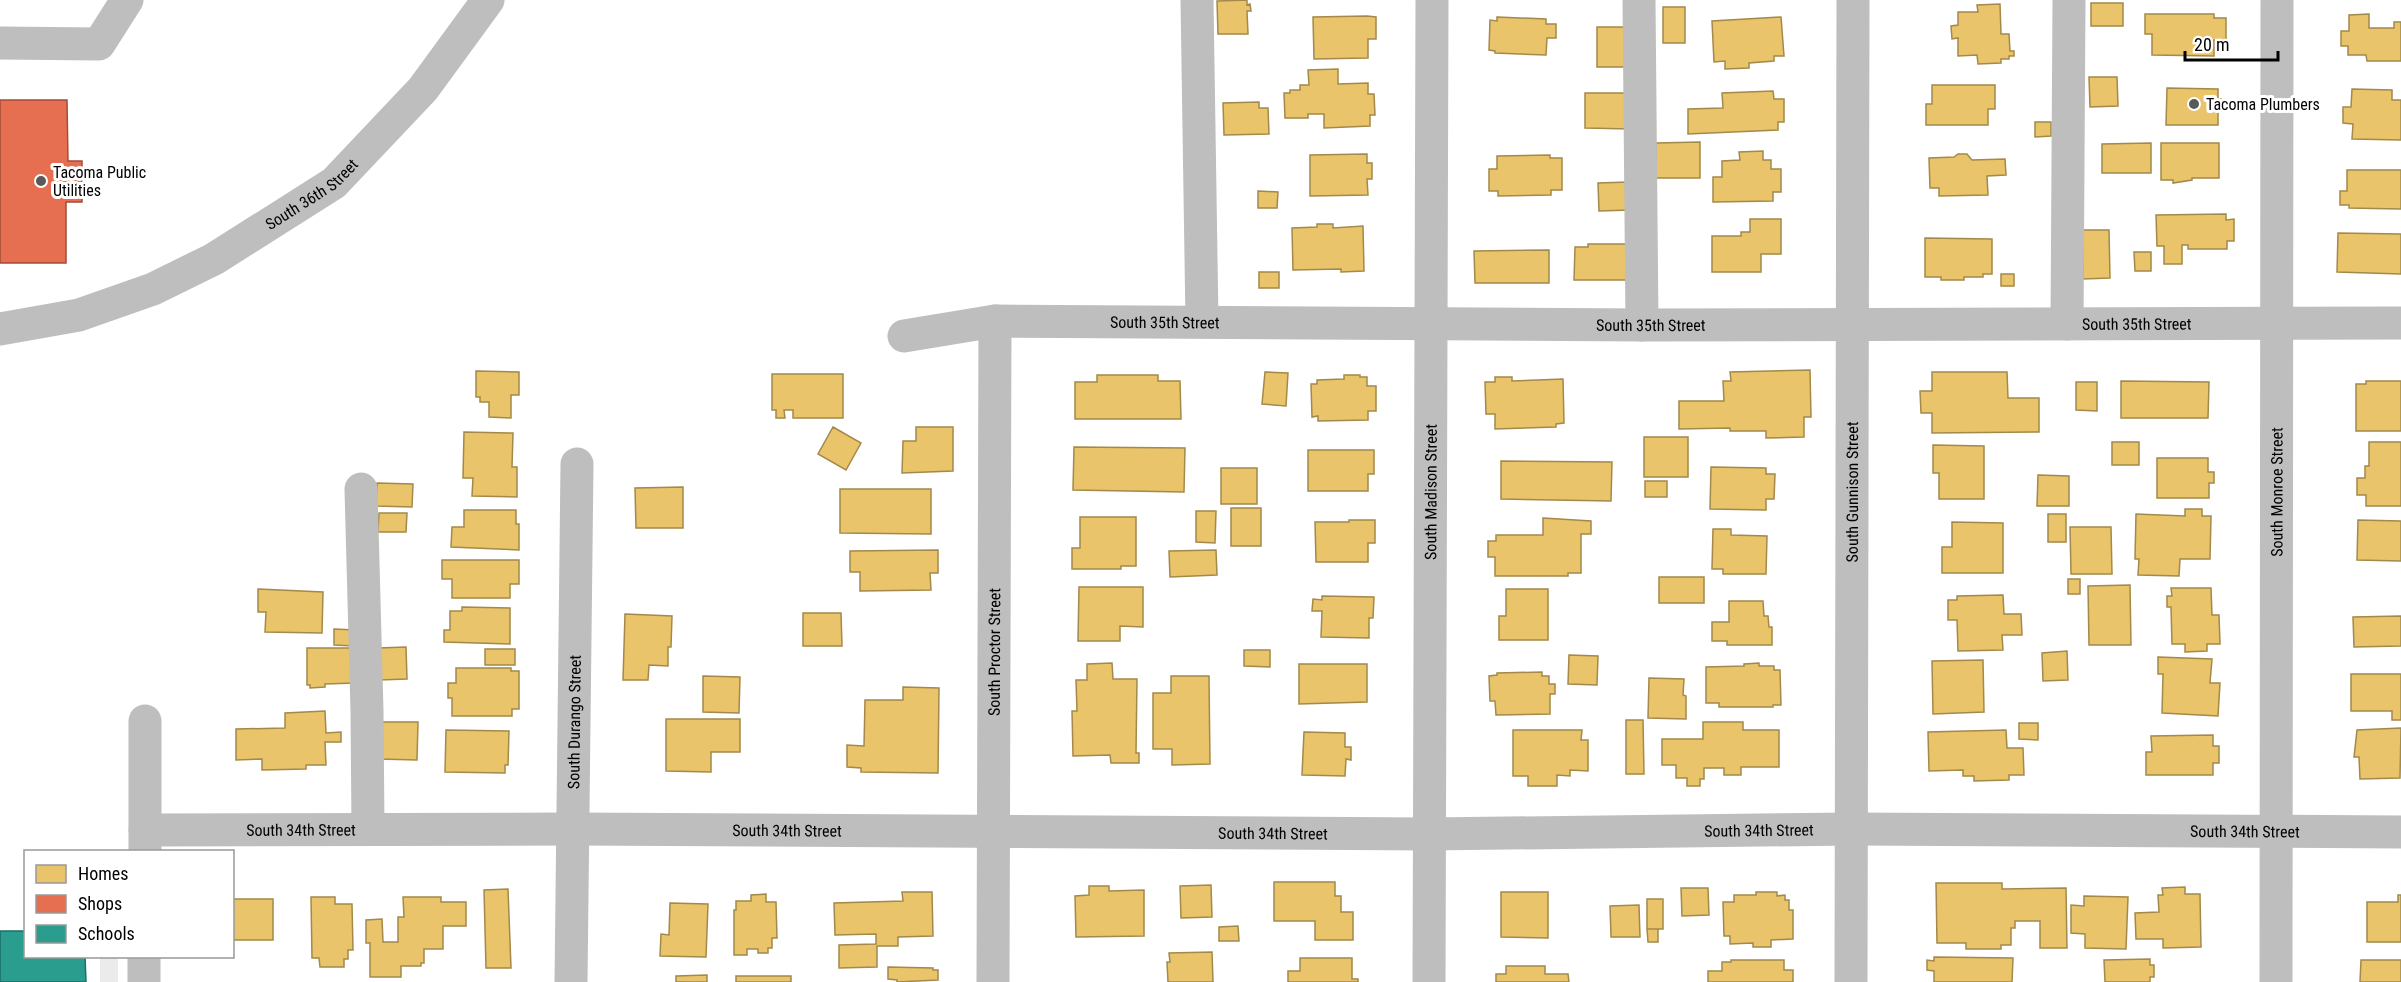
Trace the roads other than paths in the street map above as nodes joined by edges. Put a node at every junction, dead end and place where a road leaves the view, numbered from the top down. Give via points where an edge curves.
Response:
1 (127, 0) edge
2 (488, 0) edge
3 (1197, 0) edge
4 (1432, 0) edge
5 (1639, 0) edge
6 (1853, 0) edge
7 (2069, 0) edge
8 (2277, 0) edge
9 (0, 43) edge
10 (995, 321) junction
11 (1202, 322) junction
12 (1431, 322) junction
13 (2276, 323) junction
14 (2401, 323) edge
15 (2067, 324) junction
16 (1642, 325) junction
17 (1853, 325) junction
18 (0, 329) edge
19 (904, 336) dead end
20 (577, 464) dead end
21 (361, 489) dead end
22 (146, 721) dead end
23 (368, 829) junction
24 (572, 829) junction
25 (1852, 829) junction
26 (994, 830) junction
27 (2275, 832) junction
28 (2401, 832) edge
29 (1429, 834) junction
30 (145, 841) edge
31 (144, 958) edge
32 (144, 982) edge
33 (571, 982) edge
34 (993, 982) edge
35 (1430, 982) edge
36 (1851, 982) edge
37 (2276, 982) edge

1 - 9 street via 99,44
2 - 18 street, South 36th Street via 423,89 334,183 214,259 153,289 78,315
3 - 11 street
4 - 12 street, South Madison Street
5 - 16 street
6 - 17 street, South Gunnison Street
7 - 15 street
8 - 13 street, South Monroe Street
10 - 11 street, South 35th Street
10 - 19 street, South 35th Street
10 - 26 street, South Proctor Street
11 - 12 street, South 35th Street
12 - 16 street, South 35th Street
12 - 29 street, South Madison Street
13 - 14 street, South 35th Street
13 - 15 street, South 35th Street
13 - 27 street, South Monroe Street
15 - 17 street, South 35th Street
16 - 17 street, South 35th Street
17 - 25 street, South Gunnison Street
20 - 24 street, South Durango Street
21 - 23 street
22 - 30 street
23 - 24 street, South 34th Street
23 - 30 street, South 34th Street
24 - 26 street, South 34th Street
24 - 33 street, South Durango Street
25 - 27 street, South 34th Street
25 - 29 street, South 34th Street
25 - 36 street, South Gunnison Street
26 - 29 street, South 34th Street
26 - 34 street, South Proctor Street
27 - 28 street, South 34th Street
27 - 37 street, South Monroe Street
29 - 35 street, South Madison Street
31 - 32 street

